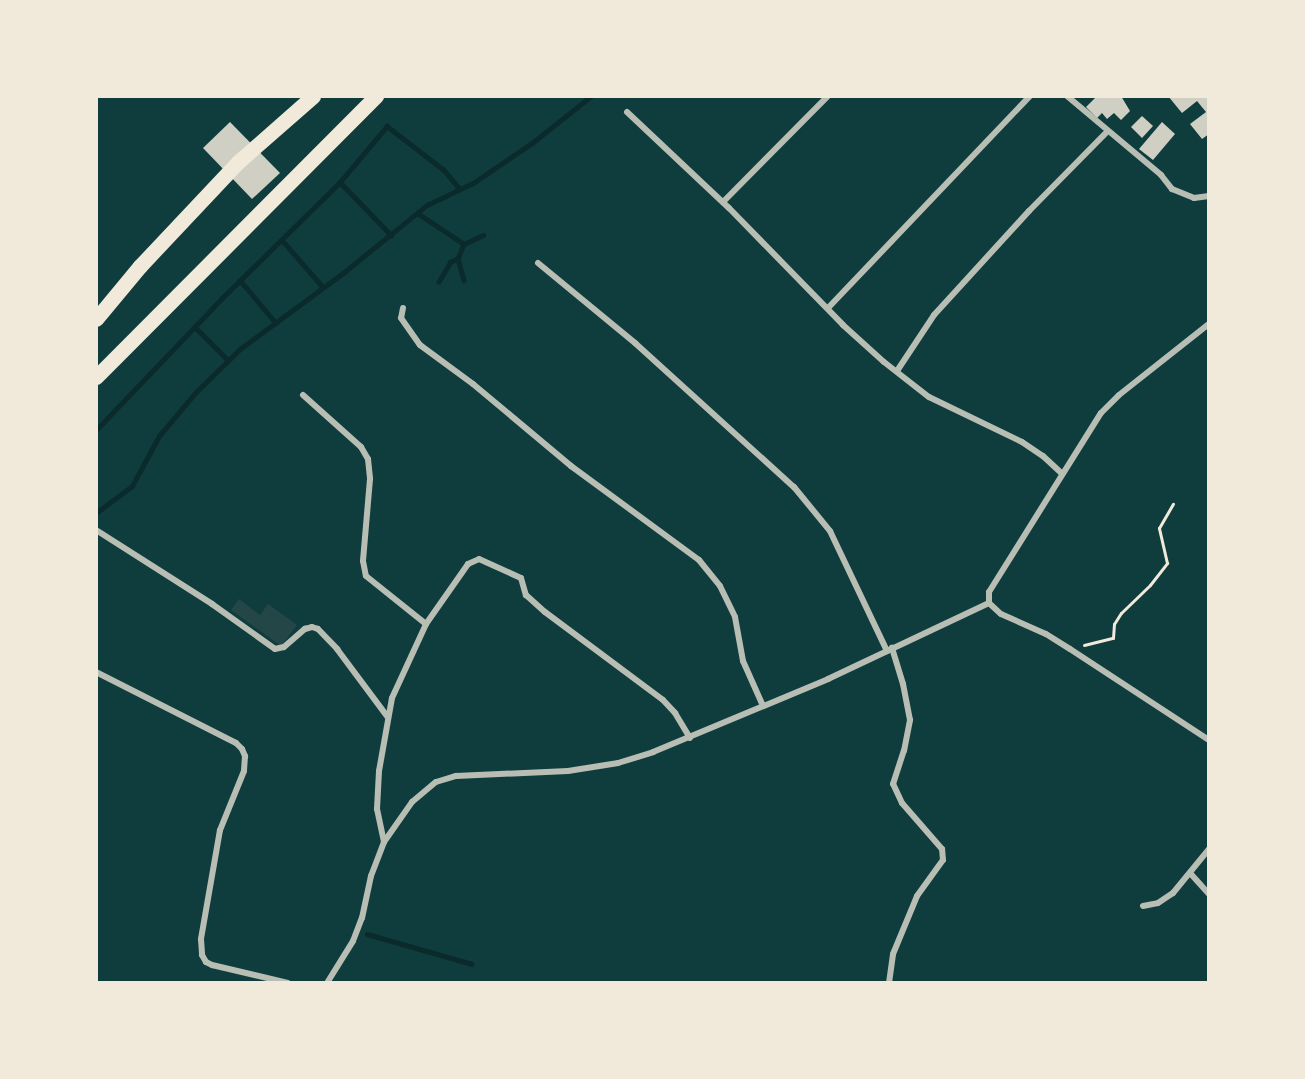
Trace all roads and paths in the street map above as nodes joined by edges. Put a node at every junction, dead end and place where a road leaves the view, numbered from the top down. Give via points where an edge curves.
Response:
1 (313, 96) edge
2 (376, 96) edge
3 (828, 96) edge
4 (1030, 96) edge
5 (1067, 96) edge
6 (627, 112) dead end
7 (1107, 132) junction
8 (1209, 196) edge
9 (723, 202) junction
10 (538, 263) dead end
11 (403, 308) dead end
12 (828, 308) junction
13 (96, 319) edge
14 (1209, 324) edge
15 (897, 372) junction
16 (96, 377) edge
17 (303, 395) dead end
18 (1061, 473) junction
19 (1173, 504) dead end
20 (96, 530) edge
21 (989, 603) junction
22 (426, 624) junction
23 (1070, 649) junction
24 (889, 650) junction
25 (96, 672) edge
26 (763, 706) junction
27 (387, 716) junction
28 (690, 738) junction
29 (1209, 740) edge
30 (384, 842) junction
31 (1209, 849) edge
32 (1190, 873) junction
33 (1209, 894) edge
34 (1143, 906) dead end
35 (288, 983) edge
36 (327, 983) edge
37 (889, 983) edge

1 - 13 highway via 238,162
2 - 16 highway
3 - 9 street
4 - 12 street
5 - 7 street
6 - 9 street
7 - 8 street via 1182,195
7 - 15 street via 934,315
9 - 12 street
10 - 24 street via 635,343 794,487 830,531
11 - 26 street via 401,318 420,345 571,466 699,560 720,586 735,617 743,661
12 - 15 street
14 - 18 street via 1101,412
15 - 18 street via 952,410 1029,447
17 - 22 street via 361,447 368,459 363,561 366,576
18 - 21 street via 989,592
19 - 23 path via 1158,528 1167,563 1121,613 1114,624 1113,638
20 - 27 street via 275,649 284,647 305,629 318,629
21 - 23 street via 1001,614
21 - 24 street
22 - 27 street
22 - 28 street via 468,564 479,559 516,574 526,595 545,612 663,700
23 - 29 street
24 - 26 street
24 - 37 street via 903,684 910,720 893,784 902,803 942,849 943,860 917,896 893,954
25 - 35 street via 236,742 242,749 244,771 220,830 201,939 202,955 212,965
26 - 28 street
27 - 30 street via 377,809
28 - 30 street via 609,764 568,771 456,776 436,782 412,802
30 - 36 street via 371,876 362,918
31 - 32 street
32 - 33 street
32 - 34 street via 1167,898

